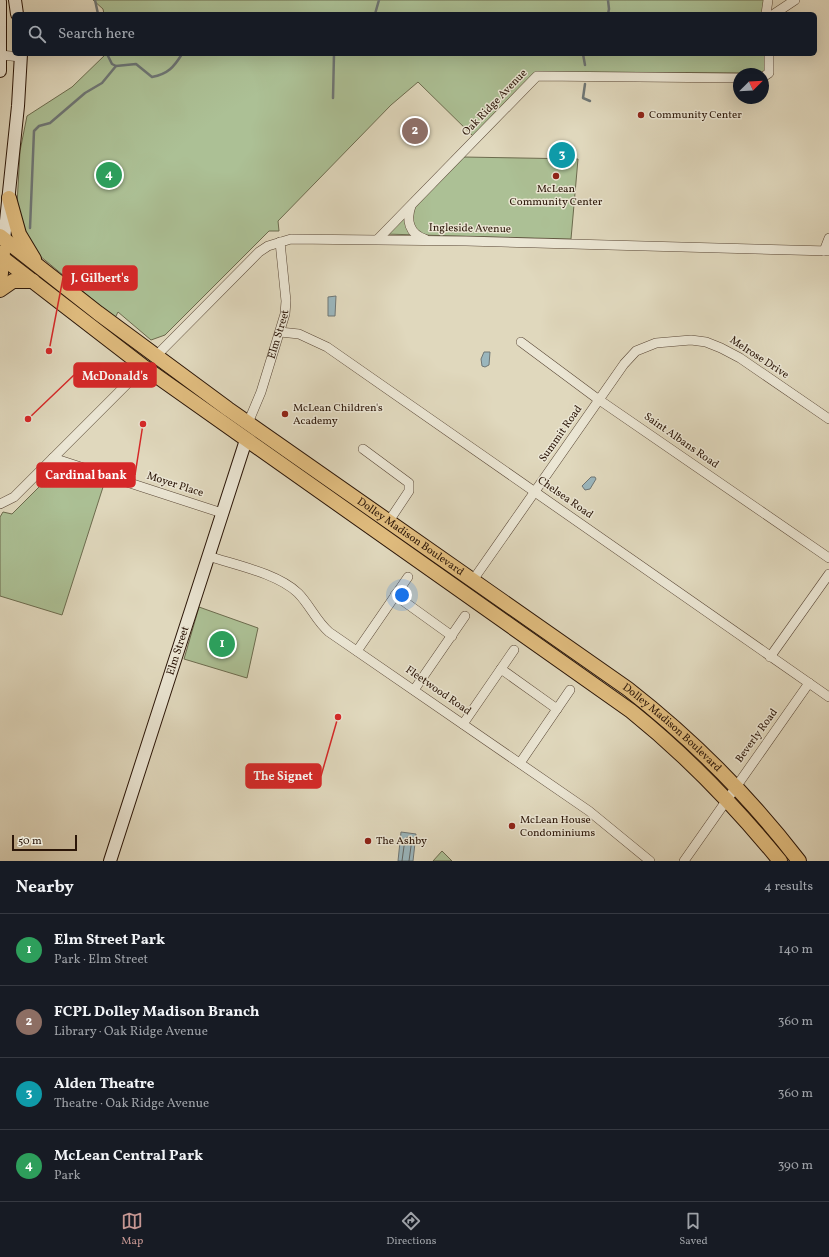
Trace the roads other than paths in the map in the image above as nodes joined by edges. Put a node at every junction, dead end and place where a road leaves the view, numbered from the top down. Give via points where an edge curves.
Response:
1 (15, 0) edge
2 (768, 0) edge
3 (795, 0) edge
4 (0, 2) edge
5 (17, 12) edge
6 (766, 12) edge
7 (777, 12) edge
8 (0, 55) edge
9 (12, 55) edge
10 (21, 56) edge
11 (769, 56) edge
12 (769, 68) edge
13 (0, 71) edge
14 (733, 78) edge
15 (9, 198) junction
16 (412, 205) junction
17 (2, 238) edge
18 (829, 238) edge
19 (378, 239) junction
20 (428, 240) junction
21 (280, 242) junction
22 (827, 251) edge
23 (1, 257) edge
24 (38, 266) junction
25 (33, 282) junction
26 (0, 284) edge
27 (0, 290) edge
28 (280, 332) junction
29 (521, 342) dead end
30 (115, 345) junction
31 (645, 346) joint
32 (156, 356) junction
33 (144, 367) junction
34 (174, 370) junction
35 (600, 399) junction
36 (829, 418) edge
37 (248, 423) junction
38 (246, 440) junction
39 (363, 449) dead end
40 (53, 458) junction
41 (535, 492) junction
42 (0, 504) edge
43 (222, 513) junction
44 (388, 521) junction
45 (208, 556) junction
46 (829, 558) edge
47 (829, 574) edge
48 (408, 577) dead end
49 (473, 580) junction
50 (395, 595) junction
51 (465, 616) dead end
52 (452, 636) junction
53 (514, 650) dead end
54 (357, 651) junction
55 (770, 657) junction
56 (501, 669) junction
57 (809, 683) junction
58 (414, 690) junction
59 (570, 690) dead end
60 (829, 697) edge
61 (557, 709) junction
62 (463, 724) junction
63 (520, 763) junction
64 (736, 786) junction
65 (728, 800) junction
66 (110, 861) edge
67 (650, 861) edge
68 (684, 861) edge
69 (780, 861) edge
70 (799, 861) edge

1 - 5 street
2 - 6 street
3 - 7 street
4 - 8 street
8 - 9 street
8 - 13 street
10 - 15 street
11 - 12 street
14 - 16 street, Oak Ridge Avenue via 537,76
15 - 17 street
15 - 24 main road via 19,234
16 - 19 street, Oak Ridge Avenue
16 - 20 street via 409,213 410,225 416,234
17 - 23 main road
17 - 24 main road, Dolley Madison Boulevard
18 - 22 street
19 - 20 street, Ingleside Avenue
19 - 21 street, Ingleside Avenue via 302,239
20 - 22 street, Ingleside Avenue
21 - 28 street, Elm Street via 286,301
21 - 32 street, Ingleside Avenue via 259,252
23 - 25 main road, Dolley Madison Boulevard
23 - 26 main road
24 - 32 main road, Dolley Madison Boulevard
25 - 27 main road via 13,281
25 - 30 main road, Dolley Madison Boulevard
28 - 37 street, Elm Street
28 - 41 street, Chelsea Road via 300,334 327,347
29 - 35 street, Saint Albans Road
30 - 32 main road via 144,356
30 - 33 main road, Dolley Madison Boulevard
31 - 35 street, Summit Road via 624,364
31 - 36 street, Melrose Drive via 691,340 715,345 740,358
32 - 34 main road, Dolley Madison Boulevard
33 - 34 main road via 153,365
33 - 38 main road, Dolley Madison Boulevard
33 - 40 street
34 - 37 main road, Dolley Madison Boulevard
35 - 41 street, Summit Road
35 - 46 street, Saint Albans Road
37 - 44 main road, Dolley Madison Boulevard
38 - 43 street, Elm Street
38 - 65 main road, Dolley Madison Boulevard via 604,690 673,746
39 - 44 street via 409,483 409,491
40 - 42 street via 12,499
40 - 43 street, Moyer Place
41 - 49 street, Summit Road
41 - 55 street, Chelsea Road
43 - 45 street, Elm Street
44 - 49 main road, Dolley Madison Boulevard
45 - 54 street, Fleetwood Road via 285,584 299,594 325,628
45 - 66 street, Elm Street
47 - 55 street
48 - 50 street
49 - 64 main road, Dolley Madison Boulevard via 603,670 653,709
50 - 52 street
50 - 54 street
51 - 52 street
52 - 58 street
53 - 56 street
54 - 58 street, Fleetwood Road
55 - 57 street, Chelsea Road
56 - 61 street
56 - 62 street
57 - 60 street, Chelsea Road
57 - 64 street, Beverly Road
58 - 62 street, Fleetwood Road
59 - 61 street
61 - 63 street
62 - 63 street, Fleetwood Road
63 - 67 street, Fleetwood Road via 589,811
64 - 65 street, Beverly Road
64 - 70 main road, Dolley Madison Boulevard
65 - 68 street, Beverly Road
65 - 69 main road, Dolley Madison Boulevard

